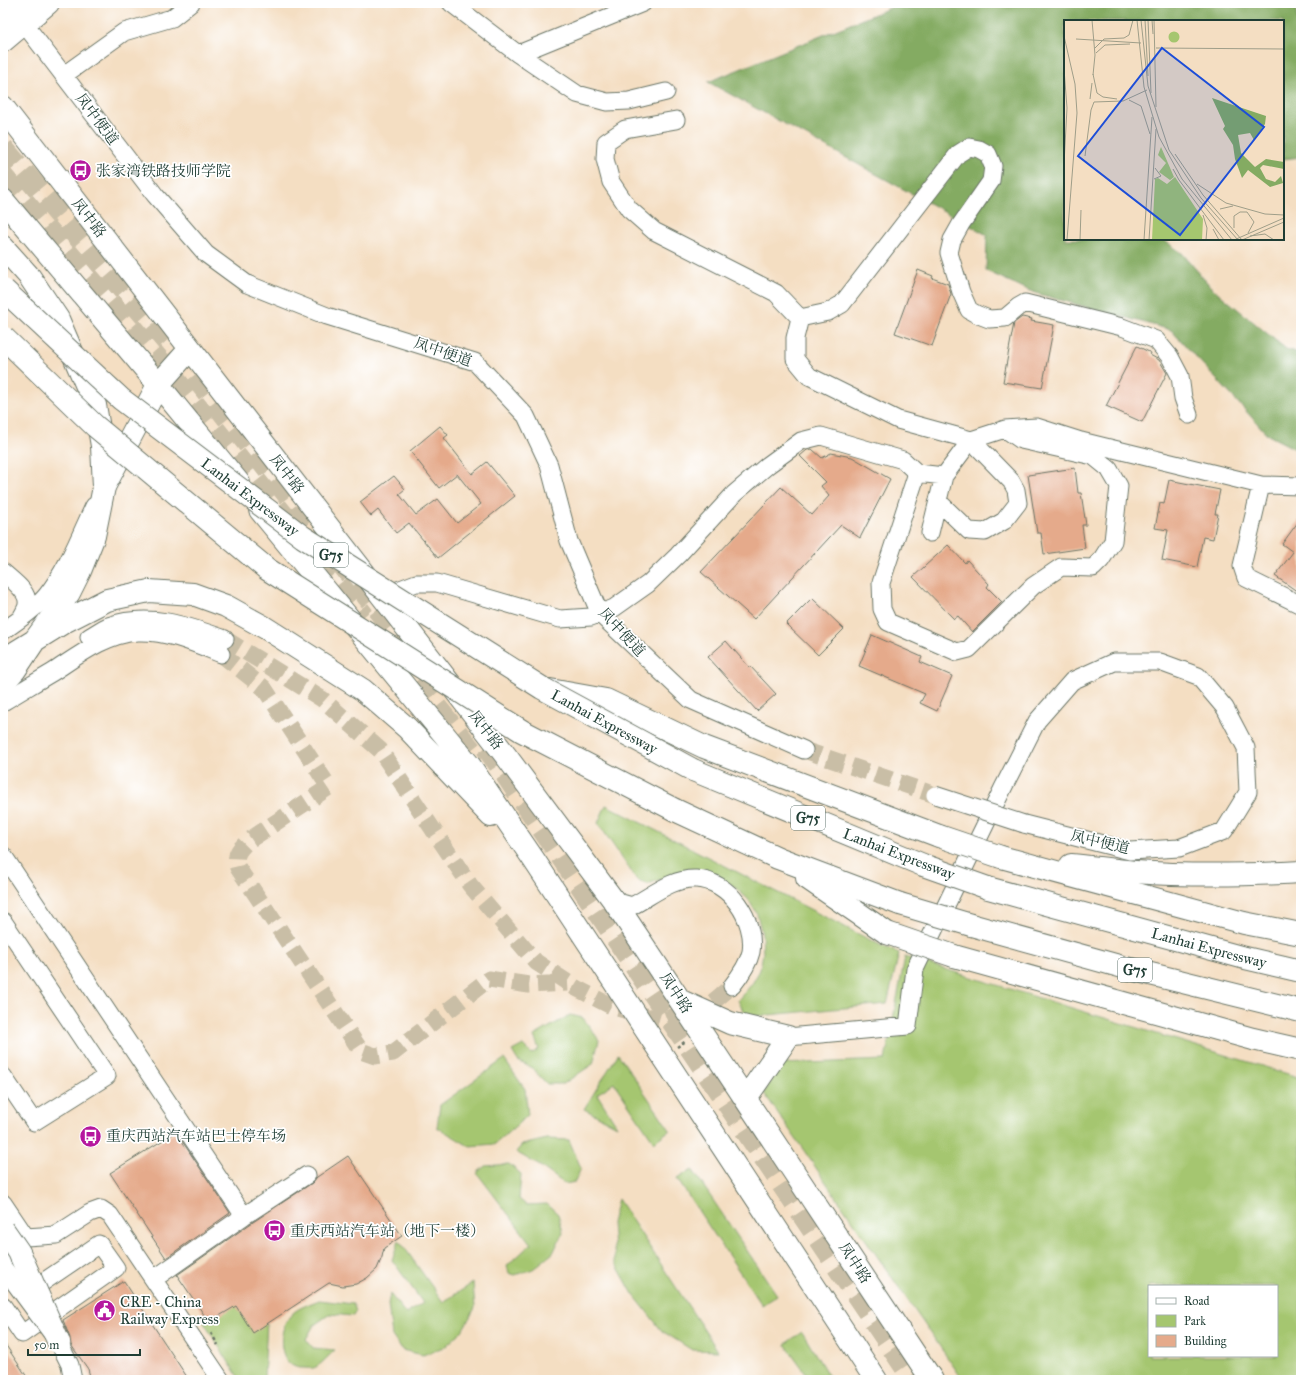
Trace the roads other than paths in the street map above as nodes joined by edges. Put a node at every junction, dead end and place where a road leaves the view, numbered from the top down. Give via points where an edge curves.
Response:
1 (48, 3) edge
2 (191, 3) edge
3 (451, 3) edge
4 (643, 3) edge
5 (16, 14) edge
6 (3, 40) edge
7 (518, 54) junction
8 (64, 75) junction
9 (666, 92) dead end
10 (3, 107) edge
11 (676, 120) dead end
12 (3, 200) edge
13 (3, 247) edge
14 (3, 290) edge
15 (800, 318) junction
16 (3, 337) edge
17 (190, 349) junction
18 (158, 385) junction
19 (1189, 415) dead end
20 (1005, 429) junction
21 (971, 440) junction
22 (917, 473) junction
23 (944, 476) junction
24 (1261, 485) junction
25 (1301, 486) edge
26 (104, 487) junction
27 (938, 501) junction
28 (930, 533) dead end
29 (3, 572) edge
30 (382, 596) junction
31 (1301, 605) edge
32 (600, 614) junction
33 (21, 618) junction
34 (3, 631) edge
35 (35, 640) junction
36 (223, 646) tunnel mouth
37 (3, 660) edge
38 (3, 683) edge
39 (542, 688) junction
40 (3, 702) edge
41 (804, 750) tunnel mouth
42 (935, 795) tunnel mouth
43 (3, 855) edge
44 (1001, 857) junction
45 (778, 858) junction
46 (534, 860) junction
47 (1301, 872) edge
48 (614, 901) junction
49 (3, 920) edge
50 (1301, 934) edge
51 (1301, 970) edge
52 (732, 986) tunnel mouth
53 (681, 1001) junction
54 (1301, 1011) edge
55 (788, 1036) junction
56 (1254, 1039) junction
57 (1301, 1050) edge
58 (1301, 1056) edge
59 (3, 1076) edge
60 (746, 1098) junction
61 (307, 1175) dead end
62 (3, 1203) edge
63 (244, 1216) junction
64 (3, 1229) edge
65 (3, 1252) edge
66 (3, 1267) edge
67 (154, 1279) junction
68 (3, 1306) edge
69 (59, 1343) junction
70 (73, 1380) edge
71 (221, 1380) edge
72 (876, 1380) edge
73 (932, 1380) edge

1 - 5 main road
2 - 8 street via 172,18 124,32
3 - 7 street
4 - 7 street
5 - 6 main road
5 - 8 street, 凤中便道
7 - 9 street via 577,94 607,102 629,101
8 - 32 street, 凤中便道 via 155,195 206,254 247,284 326,316 475,362 526,416 549,465 569,541
10 - 17 main road, 凤中路
11 - 15 street via 625,129 606,142 605,159 611,182 629,209 654,231 776,293
12 - 18 main road
13 - 26 main road via 29,276 58,319 82,374 95,405 102,446
14 - 39 main road, Lanhai Expressway / G75, bridge via 121,399 303,537
15 - 19 street via 828,312 842,304 958,154 969,147 979,149 988,154 993,166 991,181 961,224 952,240 949,253 969,310 989,319 1005,318 1025,303 1122,327 1156,340 1170,357 1180,376 1183,398
15 - 21 street via 795,338 795,359 809,376 898,420
16 - 45 main road, G75, bridge via 95,426 267,569 522,731 675,810
17 - 18 main road
17 - 30 main road, 凤中路
18 - 26 main road
18 - 46 main road via 470,766
20 - 21 street
20 - 22 street via 1021,440 1093,456 1109,469 1119,486 1113,541 1101,560 1092,568 1061,567 1033,586 969,650 957,652 888,622 882,609 881,583
20 - 24 street via 1037,427 1081,441
21 - 23 street
21 - 27 street via 1011,481 1016,490 1018,503 1004,520 985,532 969,531
22 - 23 street
22 - 32 street via 903,460 821,436 802,441 734,494 648,584 614,608
23 - 27 street
24 - 25 street
24 - 31 street via 1242,566 1246,578
26 - 33 street via 55,583 45,597
26 - 35 main road via 94,536 80,572 69,594
27 - 28 street
29 - 33 street via 27,596 27,604
30 - 32 street via 416,583 437,583 560,618 591,617
30 - 48 main road, 凤中路
32 - 41 street, 凤中便道 via 691,700
33 - 34 street
35 - 37 main road
35 - 38 main road
35 - 46 main road via 107,600 150,591 193,594 226,606 363,690 406,728
36 - 40 street via 193,628 163,621 134,620 107,627 79,643 31,686
39 - 44 main road, bridge via 606,700 704,747
39 - 51 main road, Lanhai Expressway / G75, bridge via 693,770 923,865 988,888 1241,957
42 - 55 street, 凤中便道, bridge via 1024,824 1130,851 1179,848 1224,831 1248,792 1246,748 1225,708 1198,676 1160,662 1114,662 1072,681 1037,721 1003,788 915,969 908,1026
43 - 63 street
44 - 47 main road via 1135,872 1246,875
44 - 50 main road via 1244,923
45 - 54 main road, G75, bridge via 900,904 971,926
45 - 56 main road, bridge via 887,933 954,956
46 - 72 main road
48 - 52 street via 632,906 679,880 697,879 711,882 727,892 746,919 751,936 748,963
48 - 53 main road, 凤中路
49 - 59 street via 107,1076 34,1122
53 - 55 main road via 730,1023
53 - 60 main road, 凤中路
55 - 60 main road
56 - 57 main road
56 - 58 main road
60 - 73 main road, 凤中路
61 - 63 street
62 - 67 street via 26,1237 56,1236 90,1213 101,1209 110,1215
63 - 67 street
64 - 69 main road, bridge via 19,1252
65 - 68 street via 30,1291 99,1244 116,1268 22,1334
66 - 69 street, bridge
67 - 71 street
69 - 70 street, bridge via 70,1365

